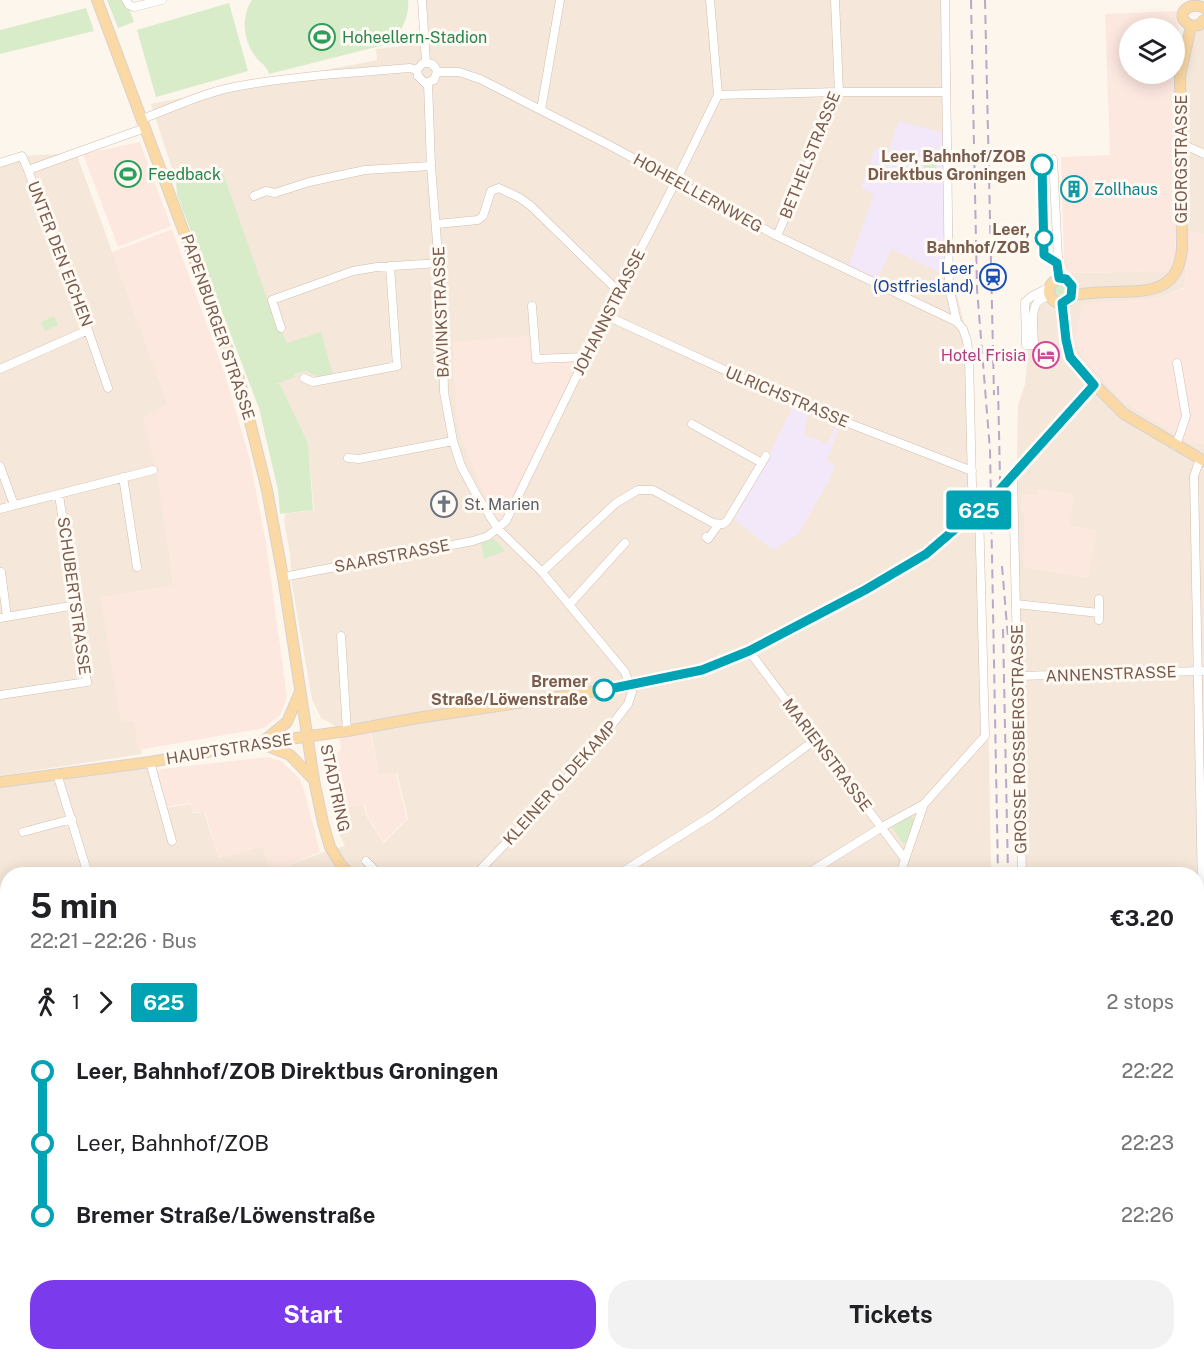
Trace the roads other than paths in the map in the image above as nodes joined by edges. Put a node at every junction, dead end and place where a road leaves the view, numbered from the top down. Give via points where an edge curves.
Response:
1 (97, 0) edge
2 (126, 0) edge
3 (162, 0) edge
4 (422, 0) edge
5 (560, 0) edge
6 (711, 0) edge
7 (835, 0) edge
8 (945, 0) edge
9 (1188, 2) edge
10 (1204, 8) edge
11 (1204, 20) edge
12 (1191, 26) junction
13 (426, 63) junction
14 (417, 70) junction
15 (437, 72) junction
16 (428, 83) junction
17 (839, 92) junction
18 (946, 92) junction
19 (718, 95) junction
20 (541, 110) junction
21 (144, 123) junction
22 (1180, 146) junction
23 (1204, 154) edge
24 (1053, 159) dead end
25 (0, 163) edge
26 (431, 166) junction
27 (28, 170) junction
28 (676, 181) junction
29 (254, 196) dead end
30 (437, 224) junction
31 (777, 236) junction
32 (440, 263) junction
33 (390, 266) junction
34 (1059, 278) junction
35 (1072, 291) junction
36 (619, 292) junction
37 (1044, 294) joint
38 (1062, 303) junction
39 (532, 306) dead end
40 (607, 316) junction
41 (957, 322) junction
42 (281, 328) dead end
43 (88, 330) junction
44 (586, 357) junction
45 (1177, 363) dead end
46 (0, 369) edge
47 (304, 378) dead end
48 (1094, 385) junction
49 (108, 388) dead end
50 (693, 424) dead end
51 (453, 441) junction
52 (1176, 446) junction
53 (1203, 457) edge
54 (348, 458) dead end
55 (0, 466) edge
56 (153, 470) dead end
57 (972, 471) junction
58 (123, 477) junction
59 (1013, 477) junction
60 (58, 495) junction
61 (14, 505) junction
62 (0, 509) edge
63 (979, 510) junction
64 (718, 524) junction
65 (498, 529) junction
66 (706, 537) dead end
67 (625, 543) dead end
68 (137, 567) dead end
69 (1, 572) edge
70 (542, 572) junction
71 (283, 576) junction
72 (1099, 599) dead end
73 (1016, 604) junction
74 (76, 605) junction
75 (569, 605) junction
76 (4, 617) edge
77 (341, 636) dead end
78 (749, 651) junction
79 (1202, 671) edge
80 (1017, 676) junction
81 (631, 686) junction
82 (300, 691) junction
83 (0, 695) edge
84 (347, 731) junction
85 (308, 737) junction
86 (815, 740) junction
87 (259, 743) junction
88 (150, 762) junction
89 (57, 774) junction
90 (314, 780) junction
91 (0, 782) edge
92 (924, 804) junction
93 (72, 819) junction
94 (882, 827) junction
95 (23, 832) dead end
96 (172, 841) dead end
97 (905, 859) junction
98 (366, 861) dead end
99 (86, 867) edge
100 (343, 867) edge
101 (371, 867) edge
102 (483, 867) edge
103 (630, 867) edge
104 (818, 867) edge
105 (902, 867) edge
106 (1022, 867) edge
107 (1201, 867) edge

1 - 21 main road, PAPENBURGER STRASSE
2 - 3 street via 134,7
4 - 13 street
5 - 20 street
6 - 19 street
7 - 17 street, BETHELSTRASSE
8 - 18 street
9 - 10 main road
9 - 12 main road, GEORGSTRASSE via 1182,14
11 - 12 main road
12 - 22 main road, GEORGSTRASSE via 1180,76
13 - 14 street
13 - 15 street via 433,64
14 - 16 street via 420,80
14 - 21 street via 305,77 233,87 168,108
15 - 16 street
15 - 20 street, HOHEELLERNWEG via 451,70 473,76
16 - 26 street, BAVINKSTRASSE
17 - 18 street
17 - 19 street
17 - 31 street, BETHELSTRASSE
18 - 41 street via 948,276
19 - 28 street, JOHANNSTRASSE
20 - 28 street, HOHEELLERNWEG
21 - 27 street, UNTER DEN EICHEN
21 - 71 main road, PAPENBURGER STRASSE via 240,382 261,460
22 - 23 street
22 - 35 main road, GEORGSTRASSE via 1181,256 1173,276 1161,287 1143,292
24 - 34 street
25 - 27 street via 22,156
26 - 29 street via 365,170
26 - 30 street, BAVINKSTRASSE
27 - 43 street, UNTER DEN EICHEN
28 - 31 street, HOHEELLERNWEG
28 - 36 street, JOHANNSTRASSE
30 - 32 street, BAVINKSTRASSE
30 - 36 street via 478,220 491,191 500,188 531,206
31 - 41 street, HOHEELLERNWEG
32 - 33 street
32 - 51 street, BAVINKSTRASSE via 444,392
33 - 42 street via 353,271 272,300
33 - 47 street via 397,366 313,382
34 - 35 main road via 1066,279
34 - 38 main road via 1050,283 1048,291 1053,301
35 - 38 main road
36 - 40 street, JOHANNSTRASSE
37 - 37 street via 1032,296 1025,303 1026,345 1034,345 1034,306
38 - 48 main road via 1070,357
39 - 44 street via 536,359
40 - 44 street, JOHANNSTRASSE
40 - 57 street, ULRICHSTRASSE via 794,402
41 - 57 street via 963,329 969,358
43 - 46 street
43 - 49 street, UNTER DEN EICHEN
44 - 65 street, JOHANNSTRASSE via 506,521
45 - 52 street via 1186,416
48 - 52 main road via 1124,414
48 - 59 main road, HAUPTSTRASSE
50 - 64 street via 764,459 728,521
51 - 54 street
51 - 65 street, BAVINKSTRASSE via 461,466
52 - 53 main road
53 - 79 street via 1194,476
55 - 61 street
56 - 58 street
57 - 63 street
58 - 60 street
58 - 68 street
59 - 63 main road, HAUPTSTRASSE
59 - 73 street, GROSSE ROSSBERGSTRASSE
60 - 61 street
60 - 74 street, SCHUBERTSTRASSE
61 - 62 street
63 - 78 main road, HAUPTSTRASSE via 926,554
63 - 92 street via 985,736
64 - 66 street
64 - 70 street via 653,490 638,490 616,502
65 - 70 street, BAVINKSTRASSE
65 - 71 street, SAARSTRASSE via 472,541
67 - 75 street
69 - 76 street
70 - 75 street, BAVINKSTRASSE
71 - 82 main road, PAPENBURGER STRASSE
72 - 73 street, GROSSE ROSSBERGSTRASSE via 1099,616
73 - 80 street, GROSSE ROSSBERGSTRASSE
74 - 76 street
74 - 83 street, SCHUBERTSTRASSE via 87,682
75 - 81 street, BAVINKSTRASSE via 625,672
77 - 84 street
78 - 81 main road, HAUPTSTRASSE via 702,670
78 - 86 street, MARIENSTRASSE
79 - 80 street, ANNENSTRASSE
79 - 107 street
80 - 106 street, GROSSE ROSSBERGSTRASSE
81 - 84 main road, HAUPTSTRASSE
81 - 102 street, KLEINER OLDEKAMP via 630,700 616,720 539,811
82 - 85 main road, PAPENBURGER STRASSE
82 - 87 main road via 287,722
84 - 85 main road, HAUPTSTRASSE
85 - 87 main road, HAUPTSTRASSE
85 - 90 main road, STADTRING
86 - 94 street, MARIENSTRASSE
86 - 103 street via 713,815
87 - 88 main road, HAUPTSTRASSE
87 - 90 main road via 290,755
88 - 89 main road, HAUPTSTRASSE
88 - 96 street, HAUPTSTRASSE
89 - 91 main road, HAUPTSTRASSE
89 - 93 street
90 - 100 main road, STADTRING via 330,847
92 - 94 street
92 - 97 street
93 - 95 street
93 - 99 street
94 - 97 street, MARIENSTRASSE
94 - 104 street
97 - 105 street
98 - 101 street

